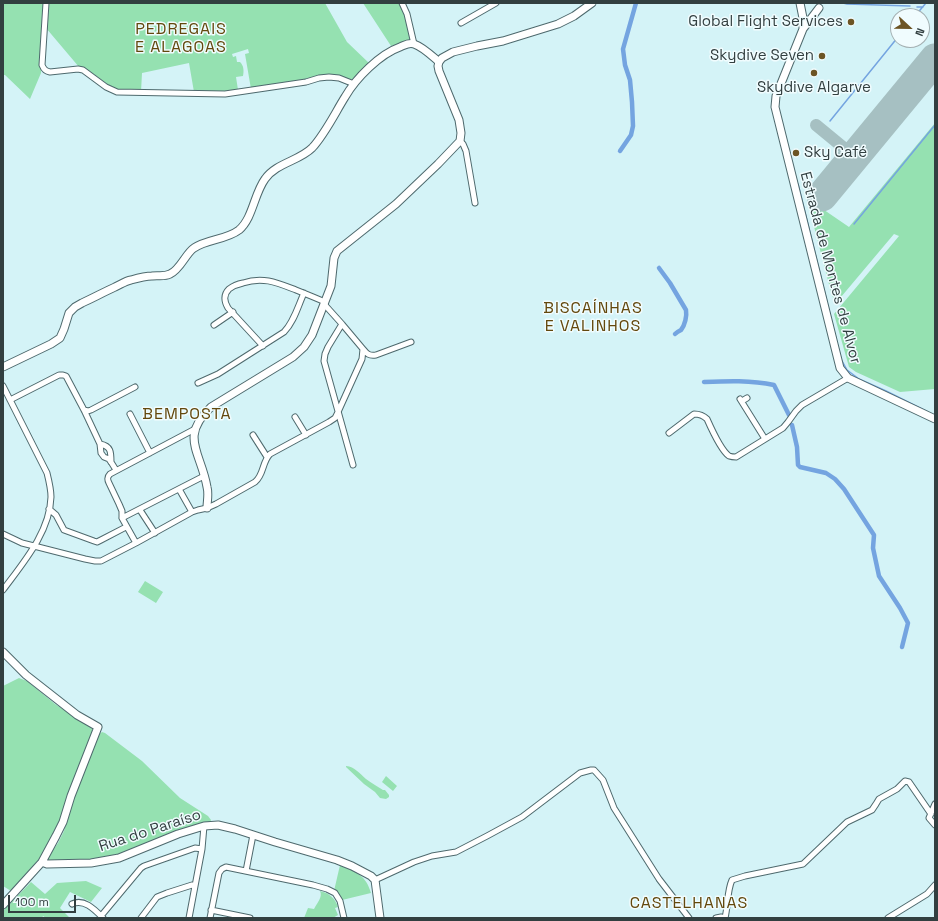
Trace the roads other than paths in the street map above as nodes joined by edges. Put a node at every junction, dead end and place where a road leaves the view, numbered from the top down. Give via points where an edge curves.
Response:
1 (46, 3) edge
2 (402, 3) edge
3 (496, 3) edge
4 (587, 4) edge
5 (820, 5) edge
6 (803, 7) edge
7 (814, 14) junction
8 (461, 23) dead end
9 (803, 29) junction
10 (414, 44) junction
11 (439, 62) junction
12 (354, 84) junction
13 (460, 141) junction
14 (475, 203) dead end
15 (304, 293) junction
16 (325, 303) junction
17 (232, 312) junction
18 (342, 324) junction
19 (214, 325) dead end
20 (411, 342) dead end
21 (262, 346) junction
22 (363, 349) junction
23 (3, 367) edge
24 (848, 378) junction
25 (198, 383) dead end
26 (3, 386) edge
27 (135, 387) dead end
28 (747, 398) dead end
29 (10, 400) junction
30 (84, 410) junction
31 (338, 412) junction
32 (130, 414) dead end
33 (295, 417) dead end
34 (935, 418) edge
35 (195, 429) junction
36 (669, 433) dead end
37 (253, 435) dead end
38 (306, 435) junction
39 (764, 439) junction
40 (100, 444) junction
41 (150, 453) junction
42 (267, 457) junction
43 (111, 462) junction
44 (353, 465) dead end
45 (116, 470) junction
46 (204, 476) junction
47 (179, 489) junction
48 (207, 508) junction
49 (50, 509) junction
50 (140, 510) junction
51 (192, 512) junction
52 (122, 518) junction
53 (126, 527) junction
54 (155, 533) junction
55 (3, 534) edge
56 (136, 544) junction
57 (34, 546) junction
58 (3, 590) edge
59 (3, 652) edge
60 (935, 804) edge
61 (931, 814) junction
62 (935, 825) edge
63 (204, 826) junction
64 (254, 835) junction
65 (202, 849) junction
66 (42, 862) junction
67 (246, 871) junction
68 (375, 880) junction
69 (195, 885) junction
70 (935, 885) edge
71 (72, 904) dead end
72 (3, 905) edge
73 (211, 910) junction
74 (102, 917) edge
75 (140, 918) edge
76 (189, 918) edge
77 (210, 918) edge
78 (250, 918) edge
79 (344, 918) edge
80 (380, 918) edge
81 (689, 918) edge
82 (716, 918) edge
83 (725, 918) edge
84 (888, 918) edge

1 - 12 street via 43,68 50,72 83,70 117,92 225,94 329,77
2 - 10 street
3 - 8 street
4 - 11 street via 574,16 558,24 503,41 459,50 446,55
5 - 6 street via 815,10
5 - 7 street
6 - 7 street via 808,16
6 - 9 street, Estrada de Montes de Alvor
7 - 9 street
9 - 24 street, Estrada de Montes de Alvor via 776,96 775,107 840,368
10 - 11 street
10 - 12 street via 409,43 384,54
11 - 13 street via 439,70 459,120
12 - 23 street via 312,148 276,169 264,180 247,220 238,230 193,248 171,274 130,280 75,307 69,313 60,338
13 - 14 street via 466,151
13 - 16 street via 402,199 337,251 331,286
15 - 16 street
15 - 17 street via 270,280 246,282 234,286 224,296 224,302
15 - 21 street via 288,328
16 - 18 street
16 - 35 street via 312,335 299,352 212,407 204,414
17 - 19 street
17 - 21 street
18 - 22 street
18 - 31 street via 328,347 324,361
20 - 22 street via 372,356
21 - 25 street via 218,374
22 - 31 street via 362,359
24 - 34 street, Estrada de Montes de Alvor
24 - 39 street via 802,405 783,428
26 - 29 street
27 - 30 street via 91,410
28 - 39 street via 741,400
29 - 30 street via 63,375 69,380
29 - 49 street via 47,473 50,484
30 - 40 street
31 - 38 street via 335,418
31 - 44 street
32 - 41 street
33 - 38 street
35 - 41 street
35 - 46 street via 195,446
36 - 39 street via 697,414 707,419 731,457 736,457
37 - 42 street
38 - 42 street
40 - 43 street via 104,457
40 - 43 street via 105,445 111,452
41 - 45 street
42 - 48 street via 258,479
43 - 45 street
45 - 52 street via 107,479 122,511
46 - 47 street
46 - 48 street
47 - 50 street
47 - 51 street
48 - 51 street
49 - 53 street via 64,530 97,542
49 - 57 street
50 - 52 street
50 - 54 street
51 - 54 street
52 - 53 street
53 - 56 street
54 - 56 street
55 - 57 street
56 - 57 street via 101,561
57 - 58 street
59 - 66 street via 26,675 77,715 98,727 63,822
60 - 61 street
61 - 62 street via 929,818
61 - 83 street via 909,782 905,781 879,799 872,810 847,822 804,864 732,880
63 - 64 street, Rua do Paraíso via 218,825
63 - 65 street
63 - 66 street, Rua do Paraíso via 119,858 91,863
64 - 67 street
64 - 68 street, Rua do Paraíso via 343,862 365,872
65 - 69 street
65 - 74 street via 195,848 144,866
66 - 72 street
67 - 73 street via 226,867 222,869
67 - 79 street via 327,889 335,893 340,901
68 - 80 street
68 - 81 street via 414,862 456,852 522,817 580,773 594,770 603,780 614,808 659,879
69 - 75 street via 158,897
69 - 76 street
70 - 84 street via 927,894
71 - 74 street via 86,904
73 - 77 street
73 - 78 street
82 - 83 street

